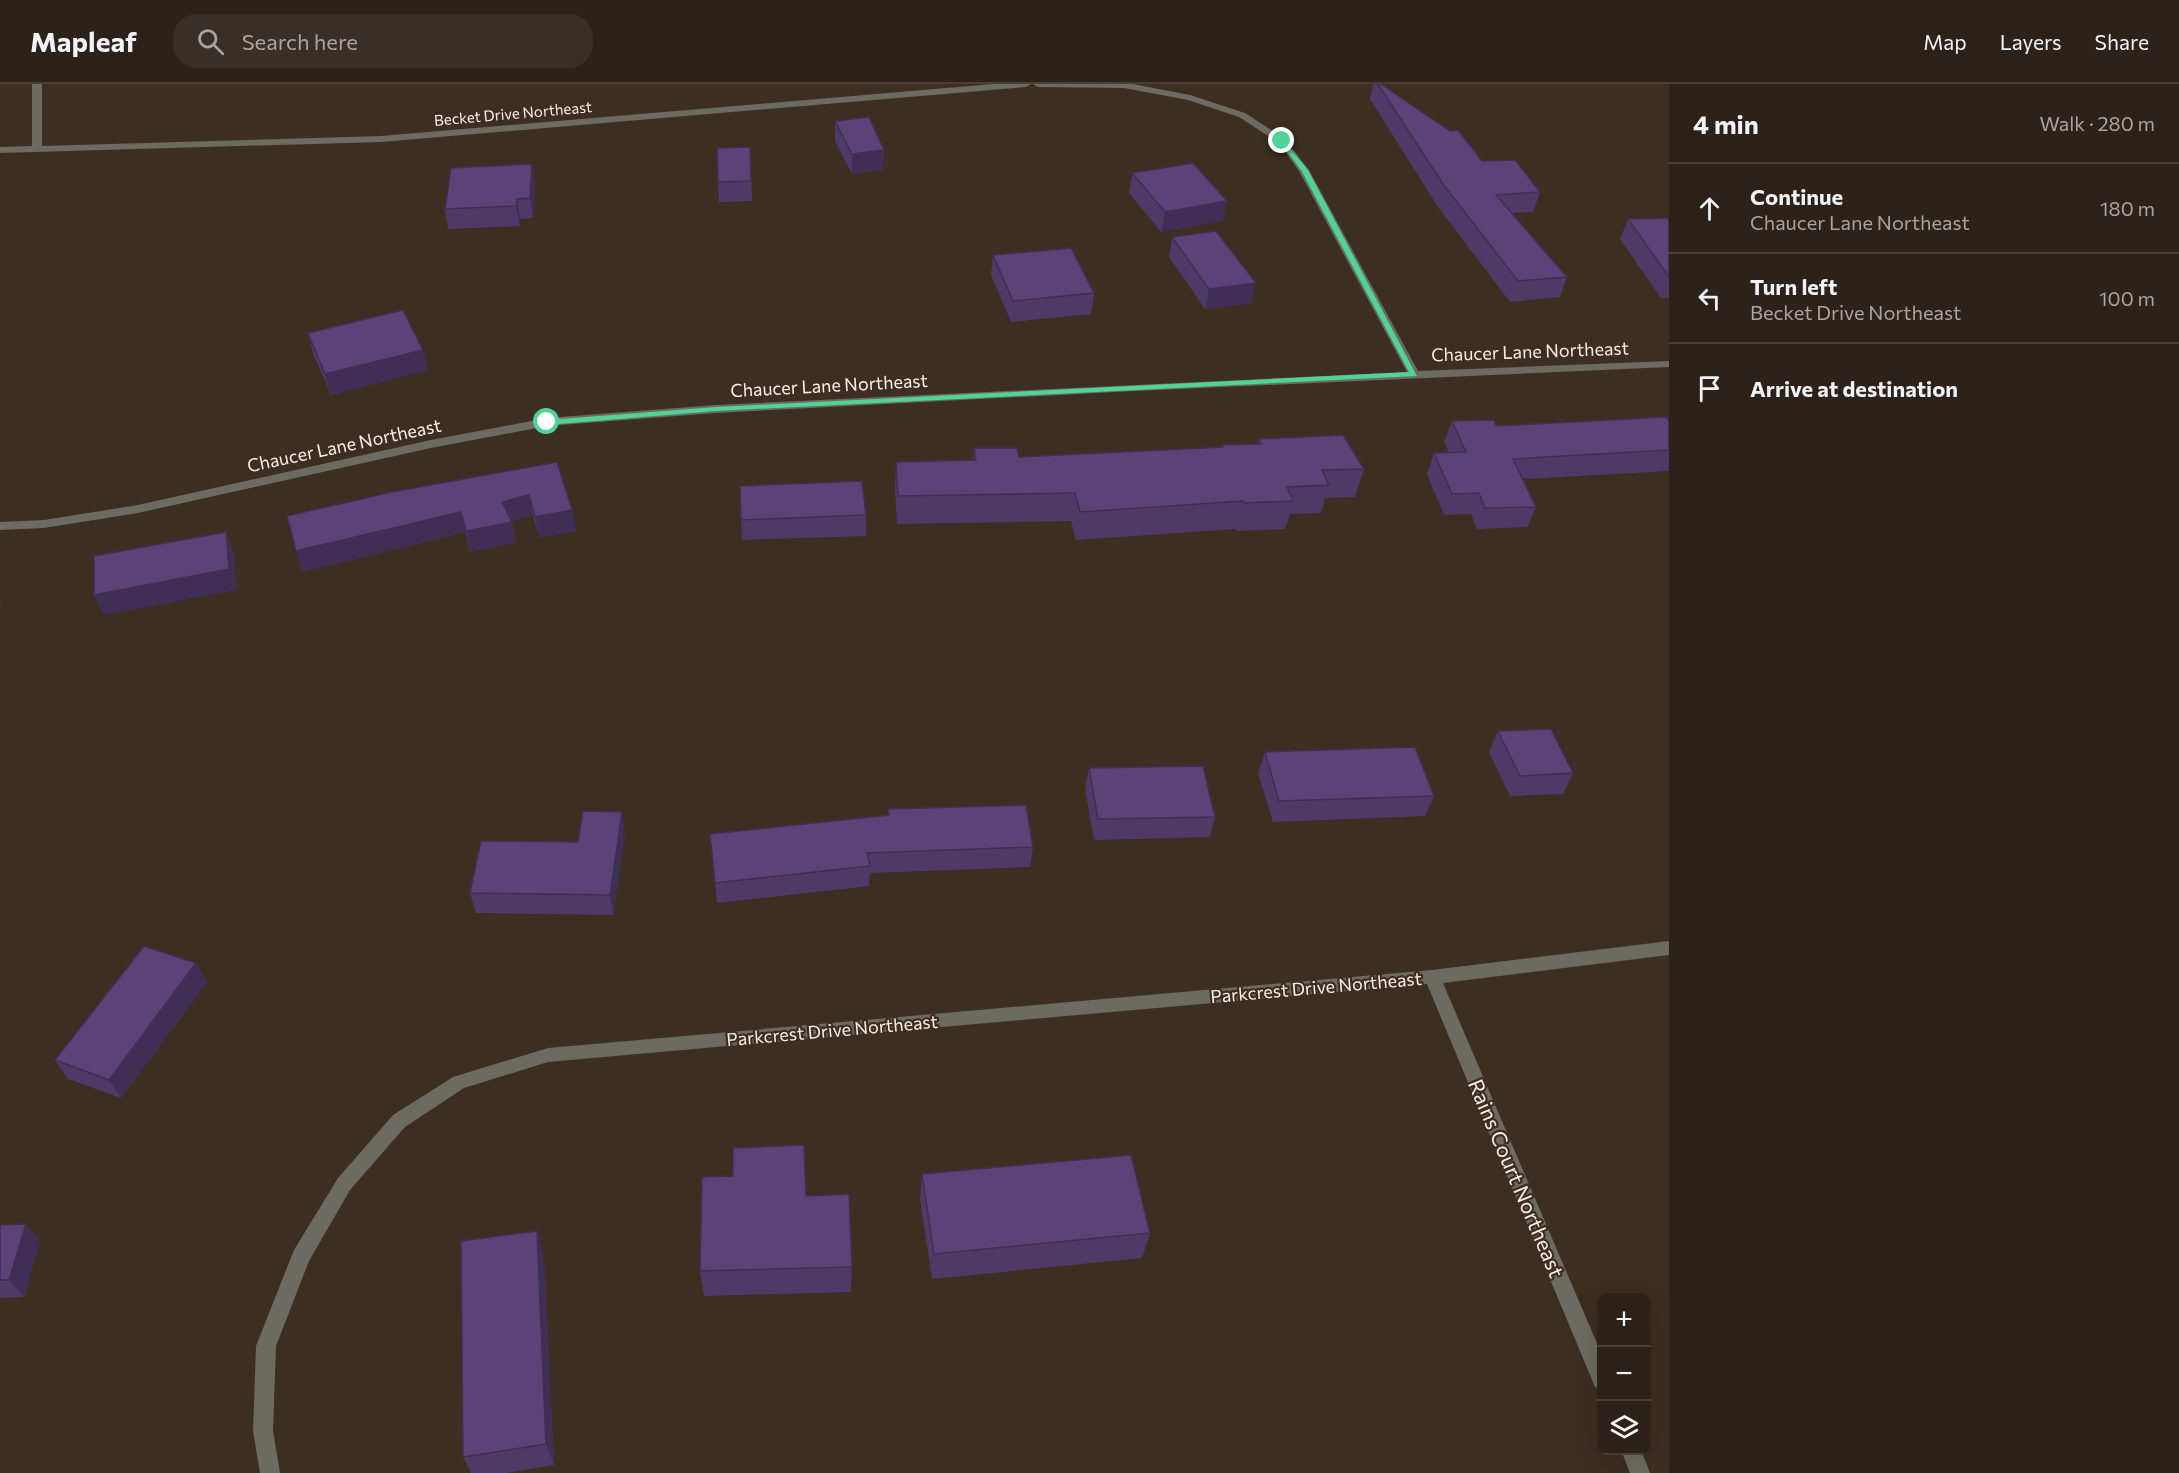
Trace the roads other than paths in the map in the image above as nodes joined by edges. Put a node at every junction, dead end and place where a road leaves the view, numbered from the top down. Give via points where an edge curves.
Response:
1 (37, 84) edge
2 (1026, 84) edge
3 (1038, 84) edge
4 (37, 148) junction
5 (0, 150) edge
6 (1669, 364) edge
7 (1414, 374) junction
8 (0, 526) edge
9 (1669, 948) edge
10 (1432, 977) junction
11 (1597, 1368) edge
12 (1633, 1455) edge
13 (270, 1473) edge
14 (1640, 1473) edge

1 - 4 street
2 - 4 street, Becket Drive Northeast via 381,139
3 - 7 street via 1125,85 1190,98 1242,115 1282,141 1304,170
4 - 5 street, Becket Drive Northeast
6 - 7 street, Chaucer Lane Northeast
7 - 8 street, Chaucer Lane Northeast via 716,409 547,422 138,508 44,524
9 - 10 street, Parkcrest Drive Northeast
10 - 11 street, Rains Court Northeast
10 - 13 street, Parkcrest Drive Northeast via 548,1055 459,1082 399,1121 344,1184 301,1256 266,1346 263,1431
12 - 14 street

